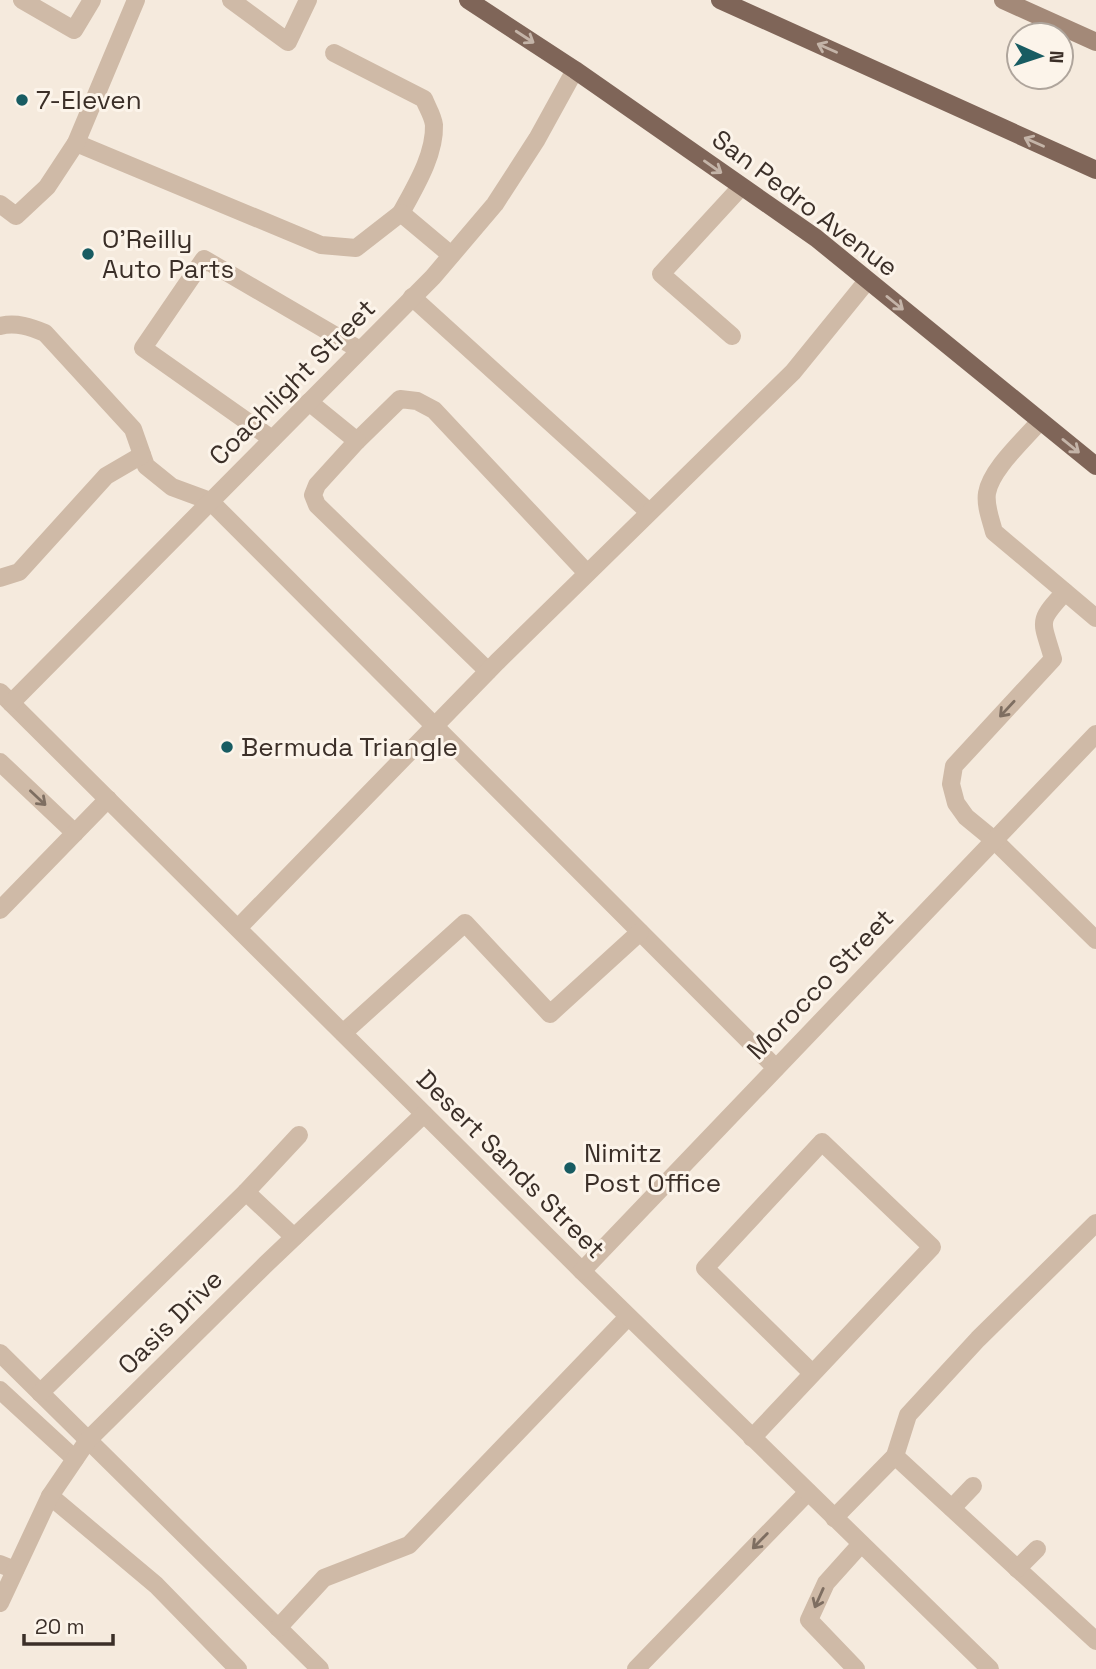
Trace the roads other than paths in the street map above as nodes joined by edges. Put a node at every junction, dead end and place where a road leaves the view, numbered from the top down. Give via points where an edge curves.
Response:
1 (22, 0) edge
2 (92, 0) edge
3 (136, 0) edge
4 (231, 0) edge
5 (308, 0) edge
6 (468, 0) edge
7 (720, 0) edge
8 (1003, 0) edge
9 (1096, 42) edge
10 (334, 53) dead end
11 (575, 70) junction
12 (76, 143) junction
13 (1096, 170) edge
14 (741, 187) junction
15 (0, 204) edge
16 (401, 213) junction
17 (451, 255) junction
18 (867, 281) junction
19 (412, 298) junction
20 (0, 326) edge
21 (732, 336) dead end
22 (360, 350) junction
23 (309, 402) junction
24 (1040, 421) junction
25 (272, 439) junction
26 (357, 441) junction
27 (142, 455) junction
28 (1096, 466) edge
29 (210, 501) junction
30 (649, 512) junction
31 (587, 573) junction
32 (0, 578) edge
33 (1065, 592) junction
34 (1096, 618) edge
35 (488, 671) junction
36 (6, 697) edge
37 (435, 726) junction
38 (1096, 734) edge
39 (0, 762) edge
40 (108, 799) junction
41 (75, 833) junction
42 (994, 840) junction
43 (0, 910) edge
44 (238, 928) junction
45 (640, 932) junction
46 (1096, 940) edge
47 (343, 1033) junction
48 (776, 1068) junction
49 (424, 1114) junction
50 (299, 1135) dead end
51 (246, 1192) junction
52 (1096, 1223) edge
53 (294, 1237) junction
54 (582, 1271) junction
55 (628, 1317) junction
56 (0, 1353) edge
57 (812, 1373) junction
58 (0, 1390) edge
59 (40, 1393) junction
60 (752, 1438) junction
61 (88, 1440) junction
62 (895, 1456) junction
63 (75, 1460) junction
64 (973, 1486) dead end
65 (808, 1492) junction
66 (50, 1496) junction
67 (952, 1508) junction
68 (834, 1518) junction
69 (861, 1544) junction
70 (1037, 1549) dead end
71 (8, 1567) edge
72 (1017, 1569) junction
73 (0, 1603) edge
74 (278, 1628) junction
75 (1096, 1641) edge
76 (238, 1669) edge
77 (320, 1669) edge
78 (636, 1669) edge
79 (856, 1669) edge
80 (990, 1669) edge

1 - 2 street via 74,30
3 - 12 street
4 - 5 street via 288,42
6 -> 11 main road, San Pedro Avenue
13 -> 7 main road
8 - 9 street
10 - 16 street via 424,99 434,123 432,145
11 -> 14 main road, San Pedro Avenue
11 - 17 street, Coachlight Street via 495,204
12 - 15 street via 47,187 16,216
12 - 16 street via 321,246 356,248
14 - 18 main road, San Pedro Avenue via 816,238
14 - 21 street via 661,274
16 - 17 street
17 - 19 street, Coachlight Street
18 -> 24 main road, San Pedro Avenue
18 - 30 street via 793,372
19 - 22 street, Coachlight Street
19 - 30 street
20 - 27 street via 31,326 45,333 133,429
22 - 23 street, Coachlight Street
22 - 25 street via 204,259 143,348
23 - 25 street, Coachlight Street
23 - 26 street
24 -> 28 main road, San Pedro Avenue
24 - 33 street via 996,472 987,492 988,511 994,532
25 - 29 street, Coachlight Street
26 - 31 street via 400,399 434,410
26 - 35 street via 317,485 313,495 317,505
27 - 29 street via 146,466 172,487
27 - 32 street via 106,475 19,572
29 - 36 street, Coachlight Street
29 - 37 street
30 - 31 street
31 - 35 street
33 - 34 street
33 -> 42 street via 1045,613 1043,624 1053,659 954,766 951,784 956,803
35 - 37 street
36 - 40 street, Desert Sands Street
37 - 44 street
37 - 45 street
38 - 42 street, Morocco Street
39 -> 41 street
40 - 41 street
40 - 44 street, Desert Sands Street
41 - 43 street
42 - 46 street
42 - 48 street, Morocco Street
44 - 47 street, Desert Sands Street
45 - 47 street via 550,1014 465,923
45 - 48 street
47 - 49 street, Desert Sands Street
48 - 54 street, Morocco Street
49 - 53 street, Oasis Drive
49 - 54 street, Desert Sands Street
50 - 51 street
51 - 53 street
51 - 59 street
52 - 62 street via 908,1415
53 - 61 street, Oasis Drive
54 - 55 street, Desert Sands Street
55 - 60 street, Desert Sands Street
55 - 74 street via 409,1545 324,1578
56 - 59 street
57 - 57 street via 932,1247 822,1142 705,1268
57 - 60 street
58 - 63 street
59 - 61 street
60 - 65 street, Desert Sands Street
61 - 63 street, Oasis Drive
61 - 74 street
62 - 67 street
62 - 68 street
63 - 66 street, Oasis Drive
64 - 67 street
65 - 68 street, Desert Sands Street
65 -> 78 street
66 - 71 street, Oasis Drive
66 - 76 street via 156,1585
67 - 72 street
68 - 69 street, Desert Sands Street
69 -> 79 street via 826,1583 809,1620
69 - 80 street, Desert Sands Street
70 - 72 street
71 - 73 street, Oasis Drive
72 - 75 street
74 - 77 street

